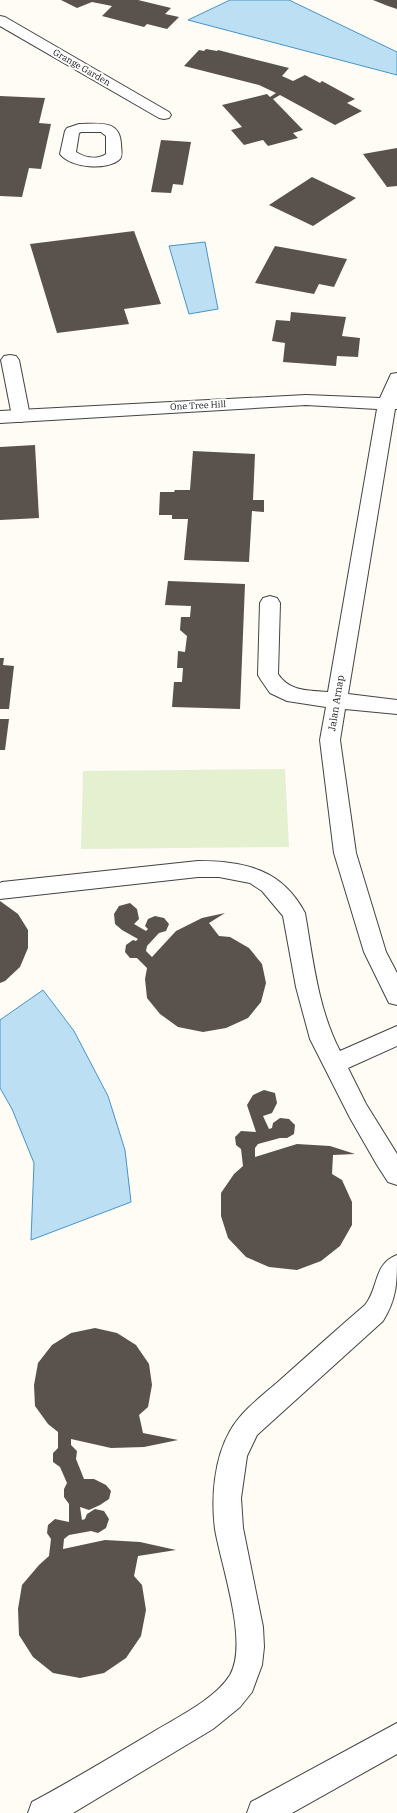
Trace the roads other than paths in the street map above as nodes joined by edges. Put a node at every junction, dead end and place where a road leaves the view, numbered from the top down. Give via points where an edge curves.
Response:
1 (0, 20) edge
2 (164, 114) dead end
3 (10, 360) dead end
4 (397, 378) edge
5 (392, 403) edge
6 (21, 416) junction
7 (0, 417) edge
8 (270, 603) dead end
9 (336, 701) junction
10 (397, 707) edge
11 (2, 891) dead end
12 (397, 996) edge
13 (397, 1036) edge
14 (334, 1064) junction
15 (397, 1174) edge
16 (397, 1266) edge
17 (397, 1738) edge
18 (43, 1813) edge
19 (262, 1813) edge

1 - 2 street, Grange Garden
3 - 6 street
4 - 5 street, Jalan Arnap
5 - 6 street, One Tree Hill via 306,400
5 - 9 street, Jalan Arnap
6 - 7 street, One Tree Hill
8 - 9 street via 268,675 277,688 294,696
9 - 10 street
9 - 12 street, Jalan Arnap via 330,740 345,853 375,952
11 - 14 street via 198,869 233,871 257,877 270,885 294,913 308,987 322,1039
13 - 14 street
14 - 15 street via 374,1138
16 - 18 street via 388,1277 383,1302 374,1313 248,1426 236,1448 228,1484 229,1527 249,1620 250,1657 242,1683 225,1701 196,1722 114,1774
17 - 19 street

